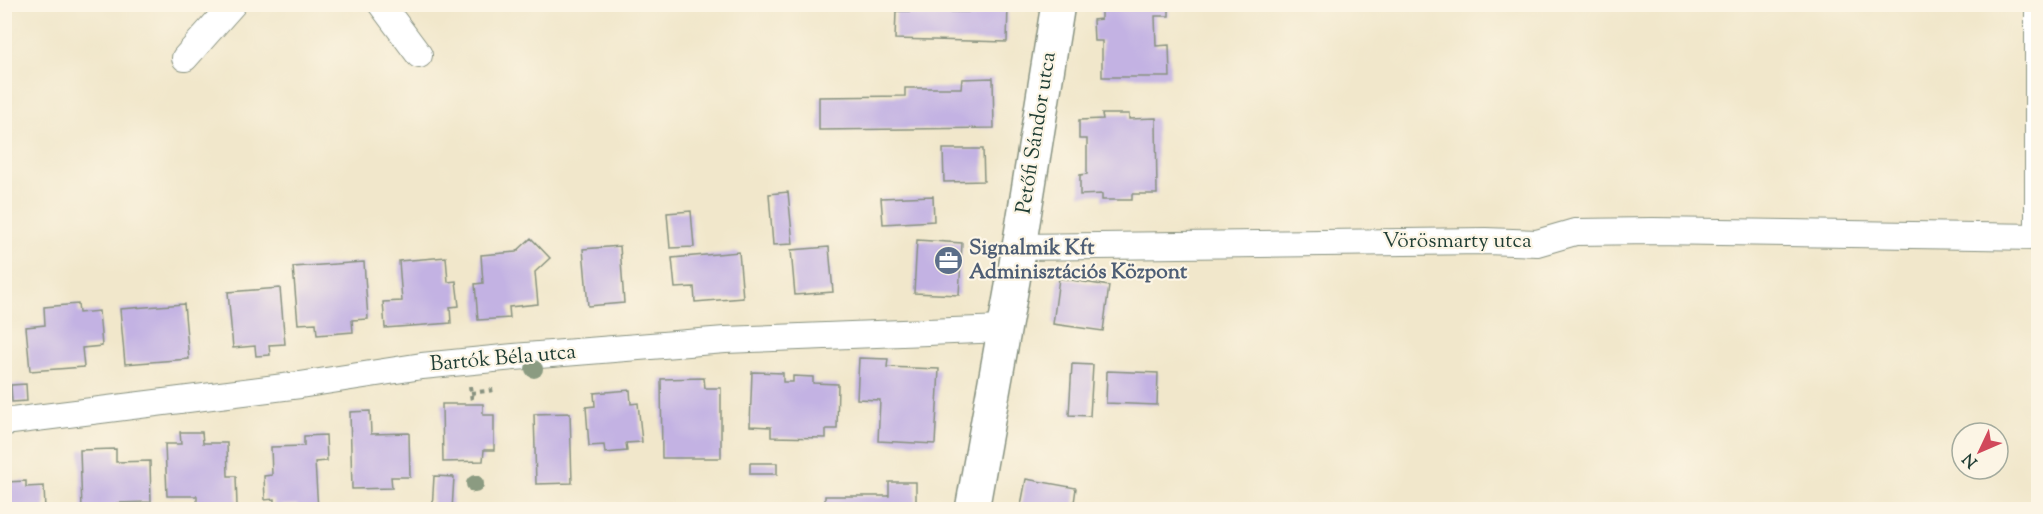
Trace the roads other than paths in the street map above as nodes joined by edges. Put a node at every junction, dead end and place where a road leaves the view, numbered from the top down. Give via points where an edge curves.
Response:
1 (233, 4) edge
2 (381, 4) edge
3 (1058, 4) edge
4 (2038, 4) edge
5 (419, 55) dead end
6 (185, 58) dead end
7 (2038, 237) edge
8 (1019, 247) junction
9 (1004, 329) junction
10 (4, 422) edge
11 (972, 510) edge

1 - 6 street
2 - 5 street
3 - 8 street, Petőfi Sándor utca
4 - 7 street
7 - 8 street, Vörösmarty utca via 1653,231 1575,232 1537,243
8 - 9 street, Petőfi Sándor utca
9 - 10 street, Bartók Béla utca via 724,340 514,357
9 - 11 street, Petőfi Sándor utca

